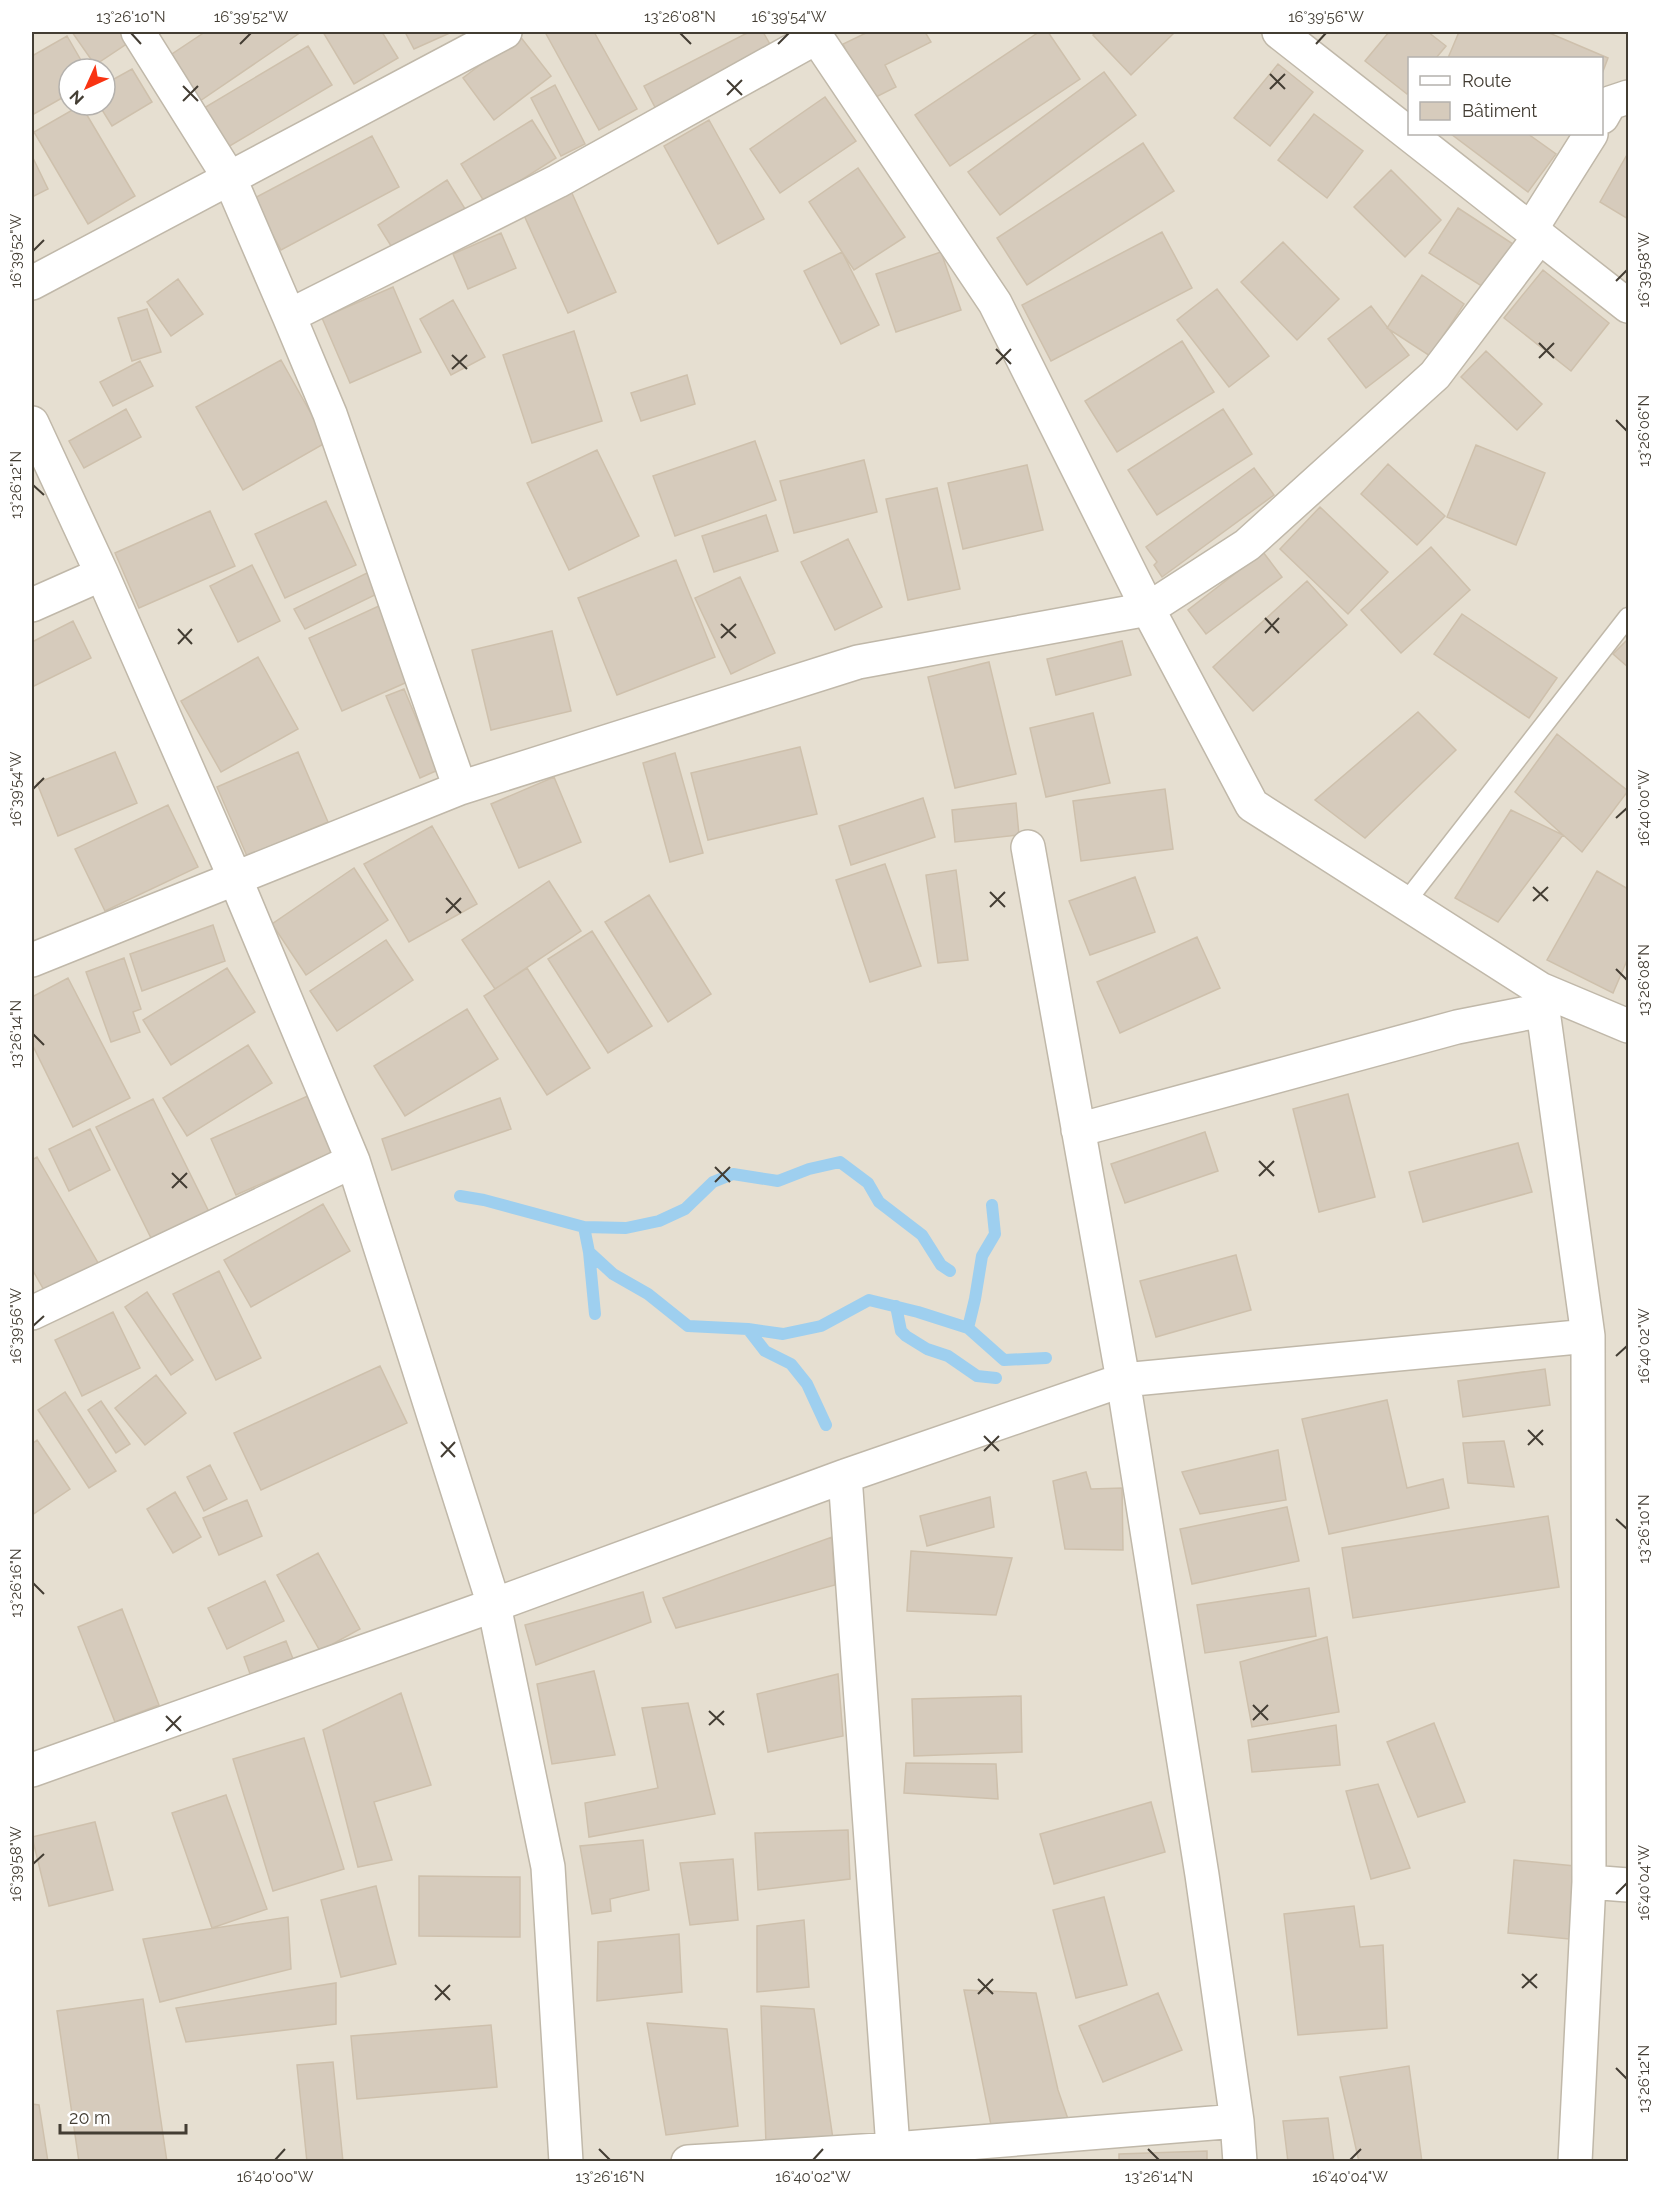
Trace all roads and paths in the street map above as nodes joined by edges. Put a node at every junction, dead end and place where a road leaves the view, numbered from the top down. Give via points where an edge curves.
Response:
1 (138, 32) edge
2 (505, 32) edge
3 (1279, 32) edge
4 (815, 34) edge
5 (1629, 97) edge
6 (1603, 115) edge
7 (1408, 133) edge
8 (1411, 135) edge
9 (1590, 135) edge
10 (230, 179) junction
11 (1536, 233) junction
12 (32, 283) edge
13 (1629, 306) edge
14 (288, 316) junction
15 (32, 423) edge
16 (102, 574) junction
17 (32, 605) edge
18 (1148, 609) junction
19 (1629, 617) edge
20 (460, 788) junction
21 (1028, 847) dead end
22 (235, 878) junction
23 (1405, 903) junction
24 (32, 960) edge
25 (1541, 1000) junction
26 (1629, 1026) edge
27 (1078, 1130) junction
28 (353, 1161) junction
29 (32, 1313) edge
30 (1588, 1336) junction
31 (1123, 1380) junction
32 (845, 1476) junction
33 (494, 1605) junction
34 (32, 1770) edge
35 (1589, 1882) junction
36 (1629, 1885) edge
37 (1237, 2121) junction
38 (894, 2155) edge
39 (566, 2162) edge
40 (688, 2162) edge
41 (1240, 2162) edge
42 (1575, 2162) edge

1 - 10 street
2 - 10 street
3 - 7 street
4 - 14 street via 558,181
4 - 18 street via 995,303
5 - 6 street via 1610,103
8 - 11 street
9 - 11 street
10 - 12 street
10 - 14 street
11 - 13 street
11 - 18 street via 1435,375 1247,545
14 - 20 street via 330,414
15 - 16 street
16 - 17 street
16 - 22 street
18 - 20 street via 858,662
18 - 23 street via 1252,806
19 - 23 lane
20 - 22 street
21 - 27 street
22 - 24 street
22 - 28 street
23 - 25 street
25 - 26 street
25 - 27 street via 1457,1027
25 - 30 street
27 - 31 street
28 - 29 street
28 - 33 street
30 - 31 street
30 - 35 street
31 - 32 street
31 - 37 street
32 - 33 street
32 - 38 street
33 - 34 street
33 - 39 street via 548,1867
35 - 36 street
35 - 42 street
37 - 38 street
37 - 41 street
38 - 40 street

